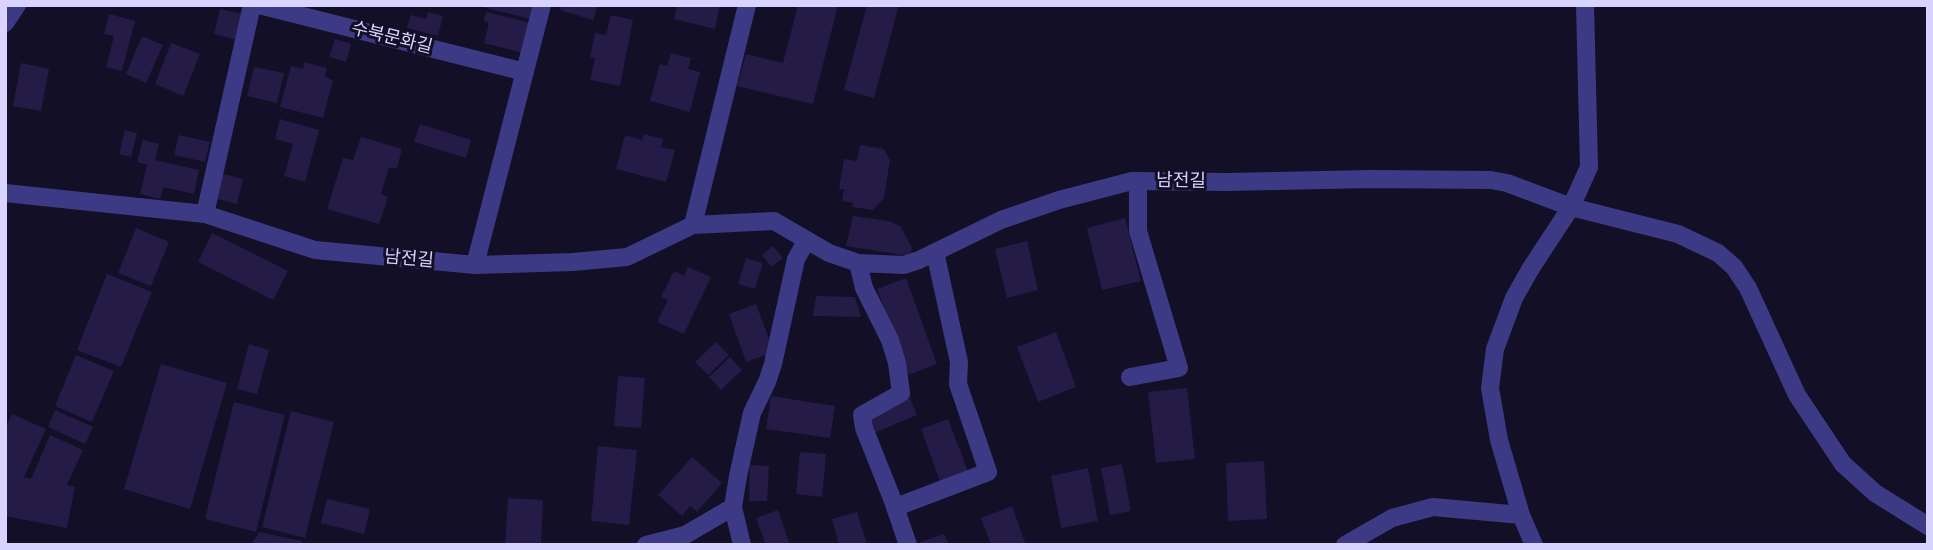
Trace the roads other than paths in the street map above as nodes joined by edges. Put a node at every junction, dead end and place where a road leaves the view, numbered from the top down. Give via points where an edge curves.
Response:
1 (18, 5) edge
2 (252, 5) edge
3 (259, 5) edge
4 (542, 5) edge
5 (747, 5) edge
6 (1585, 5) edge
7 (5, 23) edge
8 (525, 72) junction
9 (1138, 181) junction
10 (5, 193) edge
11 (1571, 207) junction
12 (205, 214) junction
13 (693, 225) junction
14 (807, 240) junction
15 (936, 252) junction
16 (858, 263) junction
17 (475, 265) junction
18 (1130, 377) dead end
19 (733, 507) junction
20 (896, 507) junction
21 (1521, 515) junction
22 (1928, 526) edge
23 (685, 540) edge
24 (646, 545) edge
25 (742, 545) edge
26 (908, 545) edge
27 (1345, 545) edge
28 (1534, 545) edge

1 - 7 street
2 - 12 street
3 - 8 street, 수북문화길
4 - 8 street
5 - 13 street
6 - 11 street via 1589,167
8 - 17 street
9 - 11 street, 남전길 via 1491,180
9 - 15 street, 남전길 via 1111,185 1002,220
9 - 18 street via 1138,231 1180,368
10 - 12 street, 남전길
11 - 21 street via 1514,298 1495,349 1492,412
11 - 22 street, 남전길 via 1678,234 1718,253 1734,267 1797,395 1843,464 1875,493
12 - 17 street, 남전길 via 315,250
13 - 14 street, 남전길 via 774,221
13 - 17 street, 남전길 via 627,257
14 - 16 street, 남전길
14 - 19 street via 796,258 768,382 752,413
15 - 16 street, 남전길 via 904,265
15 - 20 street via 959,362 958,384 988,472
16 - 20 street via 897,363 901,393 862,415
19 - 23 street
19 - 25 street
20 - 26 street
21 - 27 street via 1433,507 1392,518
21 - 28 street
23 - 24 street

